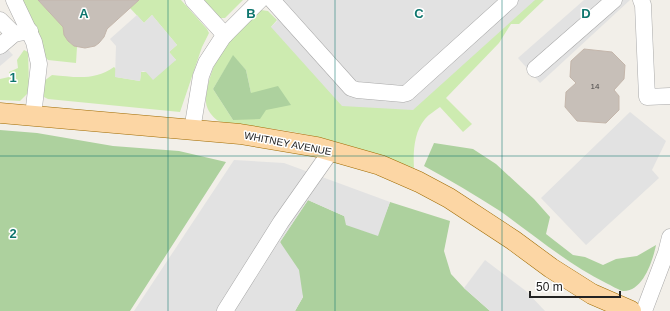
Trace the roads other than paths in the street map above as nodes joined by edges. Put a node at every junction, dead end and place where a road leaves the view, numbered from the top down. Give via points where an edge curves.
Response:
1 (14, 0) edge
2 (193, 0) edge
3 (260, 0) edge
4 (272, 0) edge
5 (510, 0) edge
6 (614, 0) edge
7 (641, 0) edge
8 (10, 27) edge
9 (225, 35) junction
10 (0, 46) edge
11 (535, 69) dead end
12 (670, 96) edge
13 (0, 113) edge
14 (33, 116) junction
15 (192, 130) junction
16 (331, 151) junction
17 (670, 237) edge
18 (225, 311) edge
19 (631, 311) edge
20 (644, 311) edge

1 - 8 street
2 - 9 street
3 - 9 street
4 - 5 street via 351,88 403,94
6 - 11 street
7 - 12 street via 644,5 647,97
8 - 10 street
8 - 14 street via 34,42 39,64
9 - 15 street via 206,63 201,76
13 - 14 main road, WHITNEY AVENUE
14 - 15 main road, WHITNEY AVENUE
15 - 16 main road, WHITNEY AVENUE via 240,134
16 - 18 street via 281,222
16 - 19 main road, WHITNEY AVENUE via 380,165 419,182 474,214 592,294
17 - 20 street

